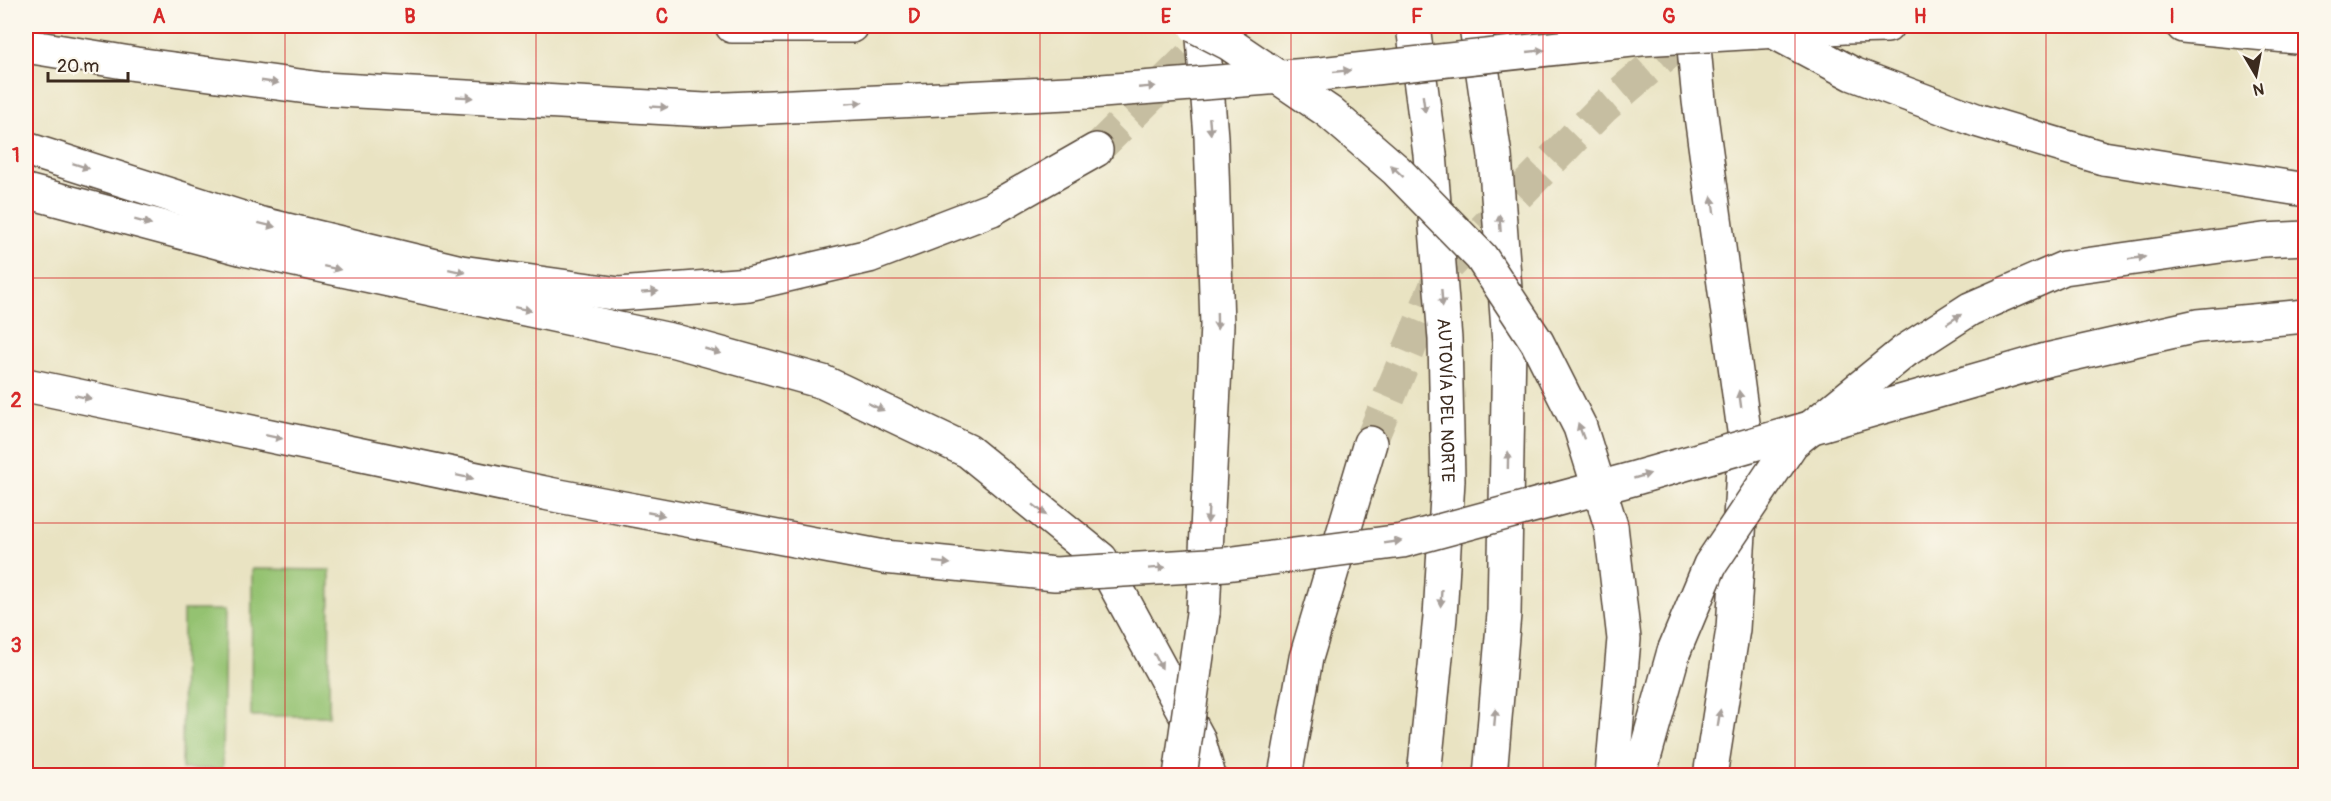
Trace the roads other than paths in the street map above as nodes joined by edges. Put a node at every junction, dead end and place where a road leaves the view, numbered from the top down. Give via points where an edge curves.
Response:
1 (732, 26) edge
2 (852, 26) edge
3 (1195, 26) edge
4 (1202, 26) edge
5 (1413, 26) edge
6 (1476, 26) edge
7 (1692, 26) edge
8 (1761, 26) edge
9 (1887, 26) edge
10 (2183, 26) edge
11 (2306, 38) edge
12 (26, 46) edge
13 (26, 149) edge
14 (1096, 150) tunnel mouth
15 (26, 190) edge
16 (2306, 190) edge
17 (2306, 238) edge
18 (2306, 316) edge
19 (26, 385) edge
20 (1370, 443) tunnel mouth
21 (1180, 776) edge
22 (1209, 776) edge
23 (1285, 776) edge
24 (1424, 776) edge
25 (1490, 776) edge
26 (1612, 776) edge
27 (1639, 776) edge
28 (1710, 776) edge

1 - 2 highway
26 -> 3 highway, bridge via 1624,639 1611,526 1580,427 1537,342 1481,257 1396,170 1329,112 1228,43
4 -> 21 highway, bridge via 1211,137 1217,325 1203,613
5 -> 24 highway, AUTOVÍA DEL NORTE via 1430,154 1445,339 1448,480 1440,617
25 -> 6 highway via 1504,614 1509,343 1495,156
28 -> 7 highway via 1732,629 1745,438 1700,112
8 - 16 highway, bridge via 1853,74 1976,120 2103,158
12 -> 9 highway, bridge via 322,89 705,110 1089,92 1320,74 1641,39
10 - 11 highway
13 -> 14 highway via 258,223 449,270 620,294 749,284 869,256 992,209
15 -> 22 highway via 244,249 720,353 823,382 968,451 1101,559 1198,738
27 -> 17 highway, bridge via 1674,651 1710,565 1792,443 1905,351 1970,309 2064,268 2264,240
19 -> 18 highway, bridge via 559,496 884,557 1055,574 1226,564 1402,541 2046,360 2197,326
20 - 23 highway via 1306,658

